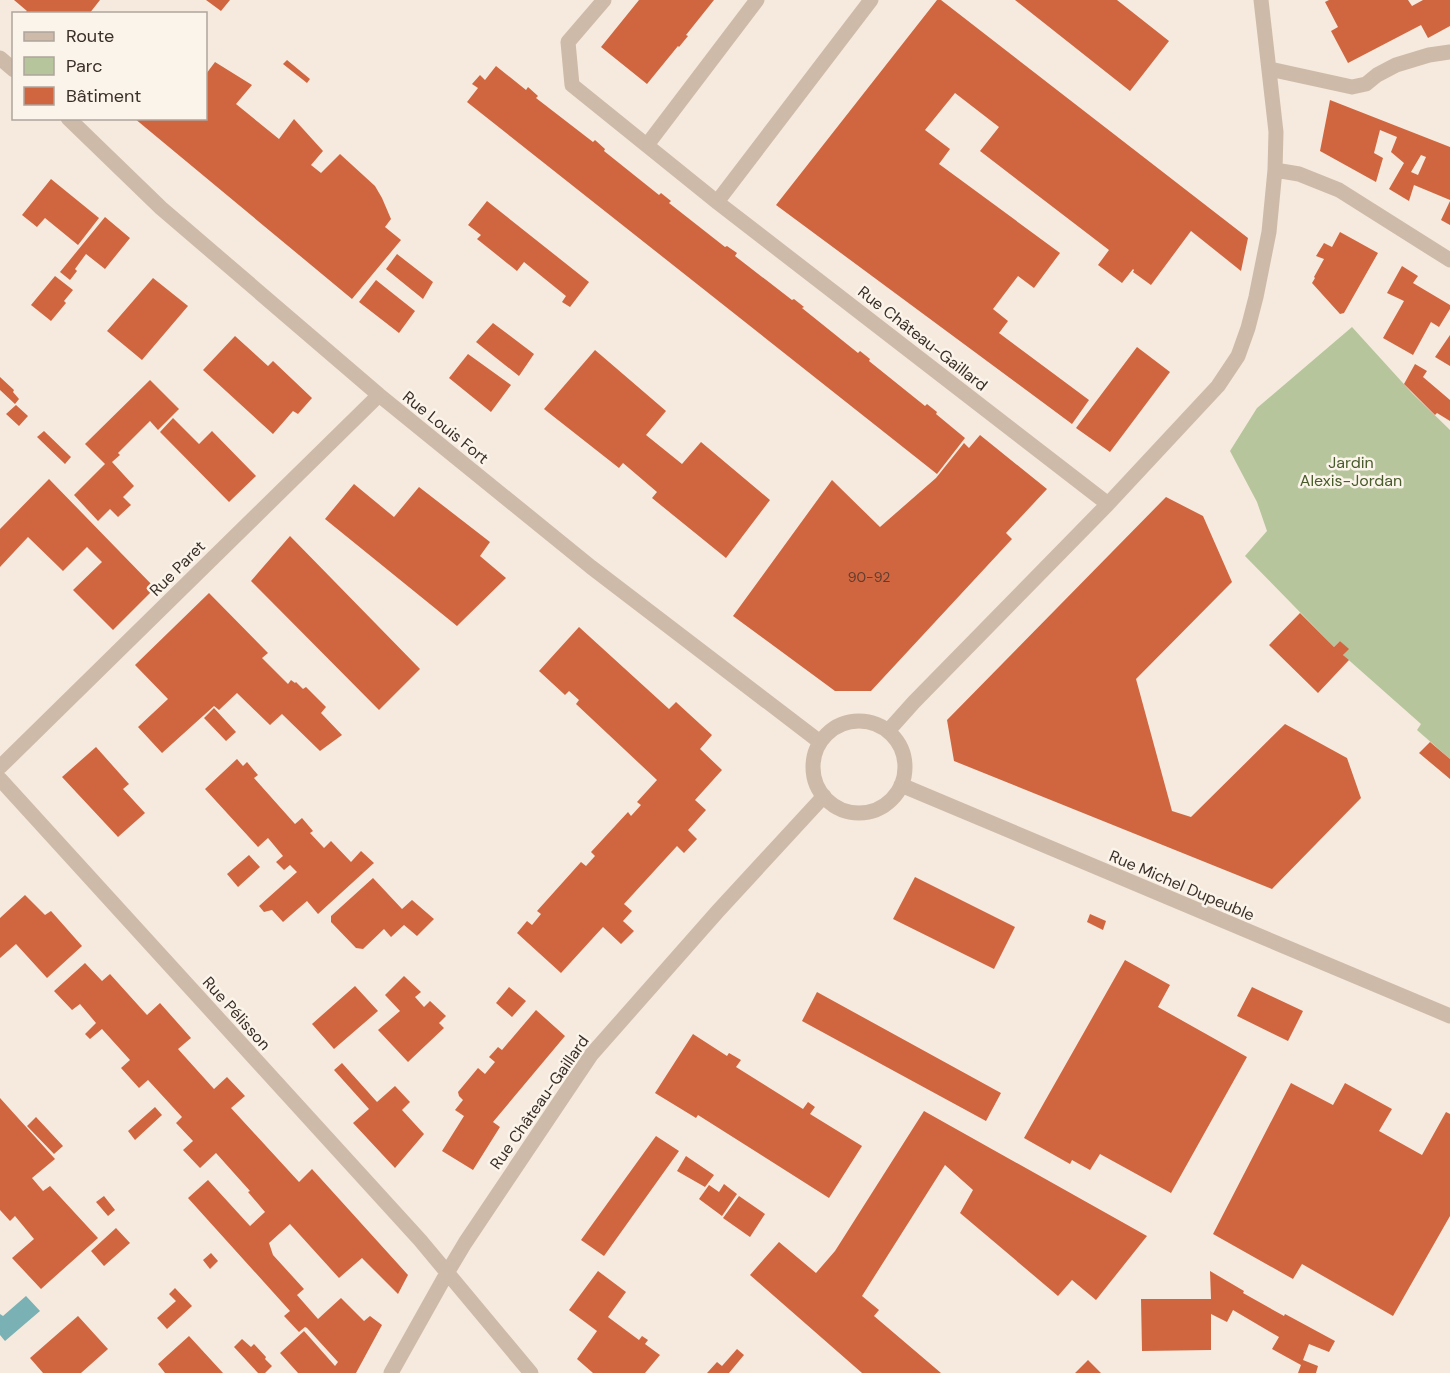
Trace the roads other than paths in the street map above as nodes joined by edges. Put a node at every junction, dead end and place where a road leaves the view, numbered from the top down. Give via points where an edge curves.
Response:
1 (604, 0) edge
2 (758, 0) edge
3 (871, 0) edge
4 (1261, 0) edge
5 (1450, 52) edge
6 (0, 58) edge
7 (12, 68) edge
8 (1270, 69) junction
9 (70, 120) edge
10 (647, 145) junction
11 (1275, 170) junction
12 (717, 202) junction
13 (1450, 260) edge
14 (379, 395) junction
15 (1108, 504) junction
16 (888, 730) junction
17 (820, 742) junction
18 (0, 767) edge
19 (0, 779) edge
20 (901, 785) junction
21 (824, 796) junction
22 (1450, 1016) edge
23 (447, 1273) junction
24 (391, 1373) edge
25 (531, 1373) edge

1 - 10 street, Rue Château-Gaillard via 568,42 572,85
2 - 10 street
3 - 12 street
4 - 8 street
5 - 8 street via 1396,64 1366,84 1352,87
6 - 7 street
8 - 11 street
9 - 14 street, Rue Louis Fort via 160,208
10 - 12 street, Rue Château-Gaillard
11 - 13 street via 1299,174 1339,190
11 - 15 street via 1269,232 1256,297 1238,356 1218,386
12 - 15 street, Rue Château-Gaillard
14 - 17 street, Rue Louis Fort via 591,567
14 - 18 street, Rue Paret
15 - 16 street
16 - 17 street via 874,723 844,723 830,730
16 - 20 street via 903,756 905,771
17 - 21 street via 813,764 817,786
19 - 23 street, Rue Pélisson
20 - 21 street via 880,808 865,812 850,812
20 - 22 street, Rue Michel Dupeuble
21 - 23 street, Rue Château-Gaillard via 591,1055
23 - 24 street, Rue Château-Gaillard
23 - 25 street, Rue Pélisson

